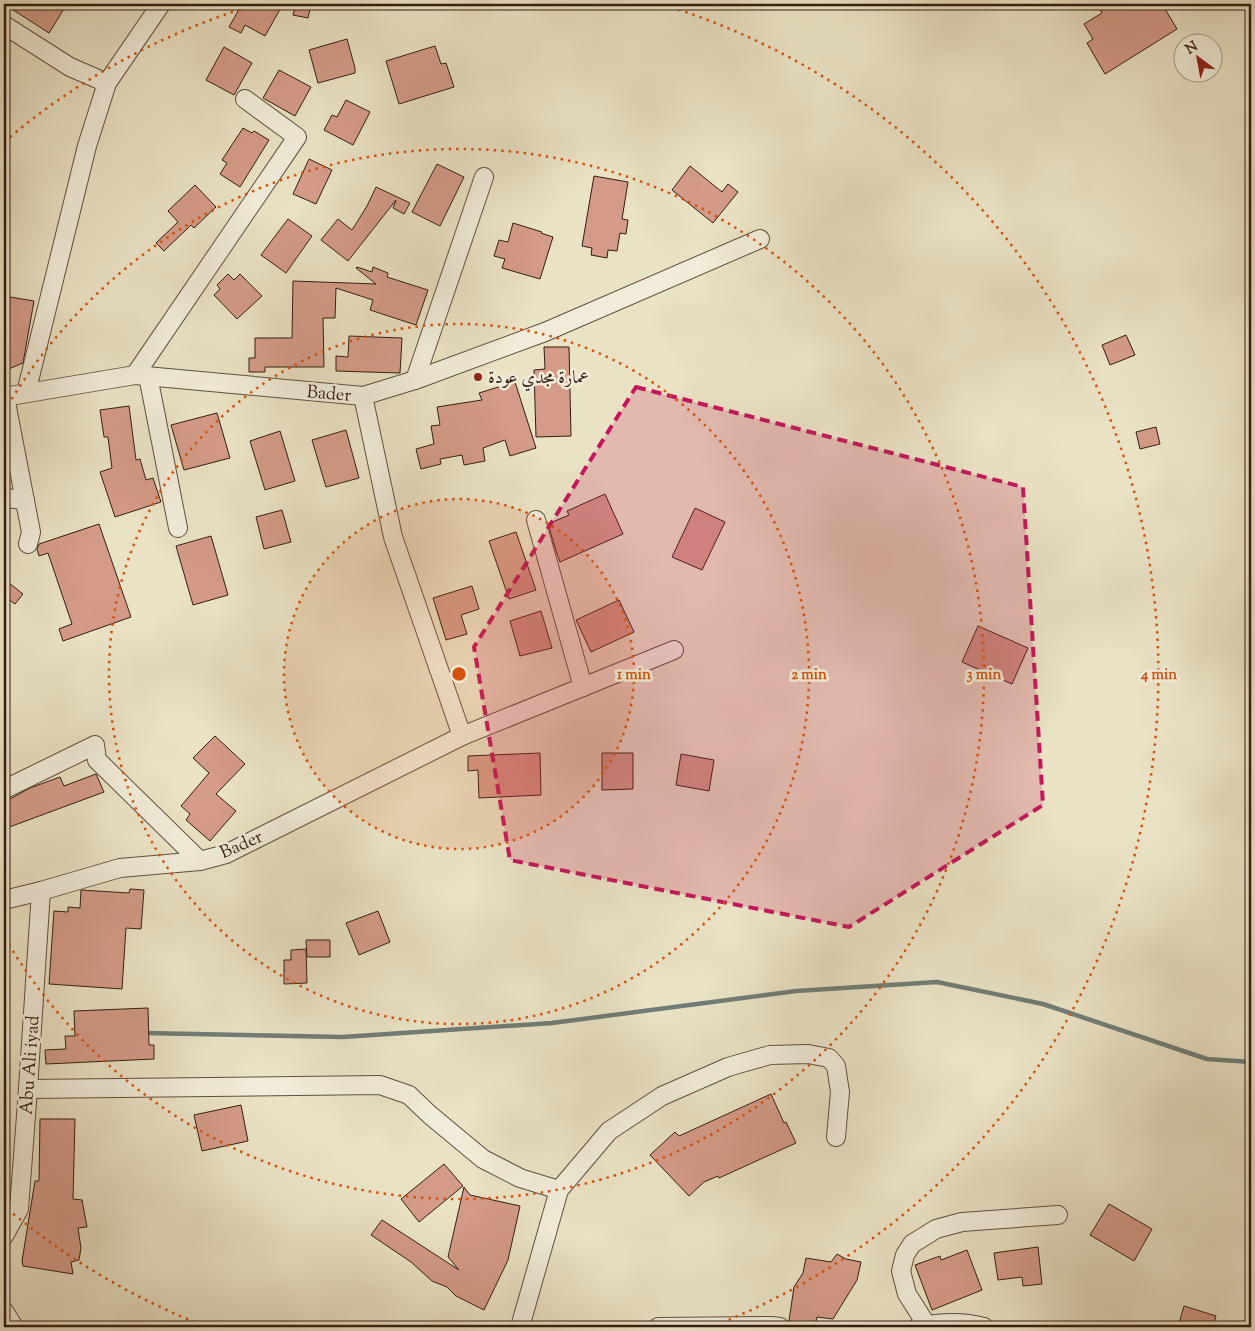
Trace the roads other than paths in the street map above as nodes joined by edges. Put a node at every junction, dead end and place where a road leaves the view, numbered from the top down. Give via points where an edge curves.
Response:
1 (161, 4) edge
2 (4, 25) edge
3 (107, 82) junction
4 (245, 99) dead end
5 (484, 177) dead end
6 (760, 239) dead end
7 (142, 375) junction
8 (415, 380) junction
9 (26, 393) junction
10 (363, 396) junction
11 (4, 397) edge
12 (4, 498) edge
13 (25, 500) junction
14 (536, 520) dead end
15 (178, 528) dead end
16 (28, 544) dead end
17 (674, 650) dead end
18 (583, 687) junction
19 (462, 736) junction
20 (5, 788) dead end
21 (200, 861) junction
22 (41, 891) junction
23 (4, 900) edge
24 (28, 1089) junction
25 (836, 1137) dead end
26 (559, 1190) junction
27 (1058, 1216) dead end
28 (4, 1236) edge
29 (4, 1311) edge
30 (14, 1327) edge
31 (520, 1327) edge
32 (658, 1327) edge
33 (780, 1327) edge
34 (924, 1327) edge
35 (984, 1327) edge

1 - 3 street
2 - 3 street via 70,67
3 - 9 street via 87,146
4 - 7 street via 297,137
5 - 8 street
6 - 8 street via 545,332
7 - 9 street, Bader
7 - 10 street, Bader
7 - 15 street
8 - 10 street
9 - 11 street, Bader
10 - 19 street, Bader via 393,537
11 - 13 street
12 - 13 street
13 - 16 street via 31,532
14 - 18 street
17 - 18 street, Bader
18 - 19 street, Bader
19 - 21 street, Bader via 226,854
20 - 21 street via 95,746 97,760
21 - 22 street, Bader via 120,868
22 - 23 street, Bader
22 - 24 street, Abu Ali iyad
24 - 26 street via 380,1085 410,1095 483,1159 520,1178
24 - 28 street, Abu Ali iyad via 19,1209
25 - 26 street via 840,1092 836,1066 829,1058 808,1054 770,1055 728,1067 654,1101 609,1131
26 - 31 street
27 - 34 street via 962,1222 936,1229 912,1244 901,1271 907,1294
29 - 30 street
32 - 33 street
34 - 35 street via 958,1322

